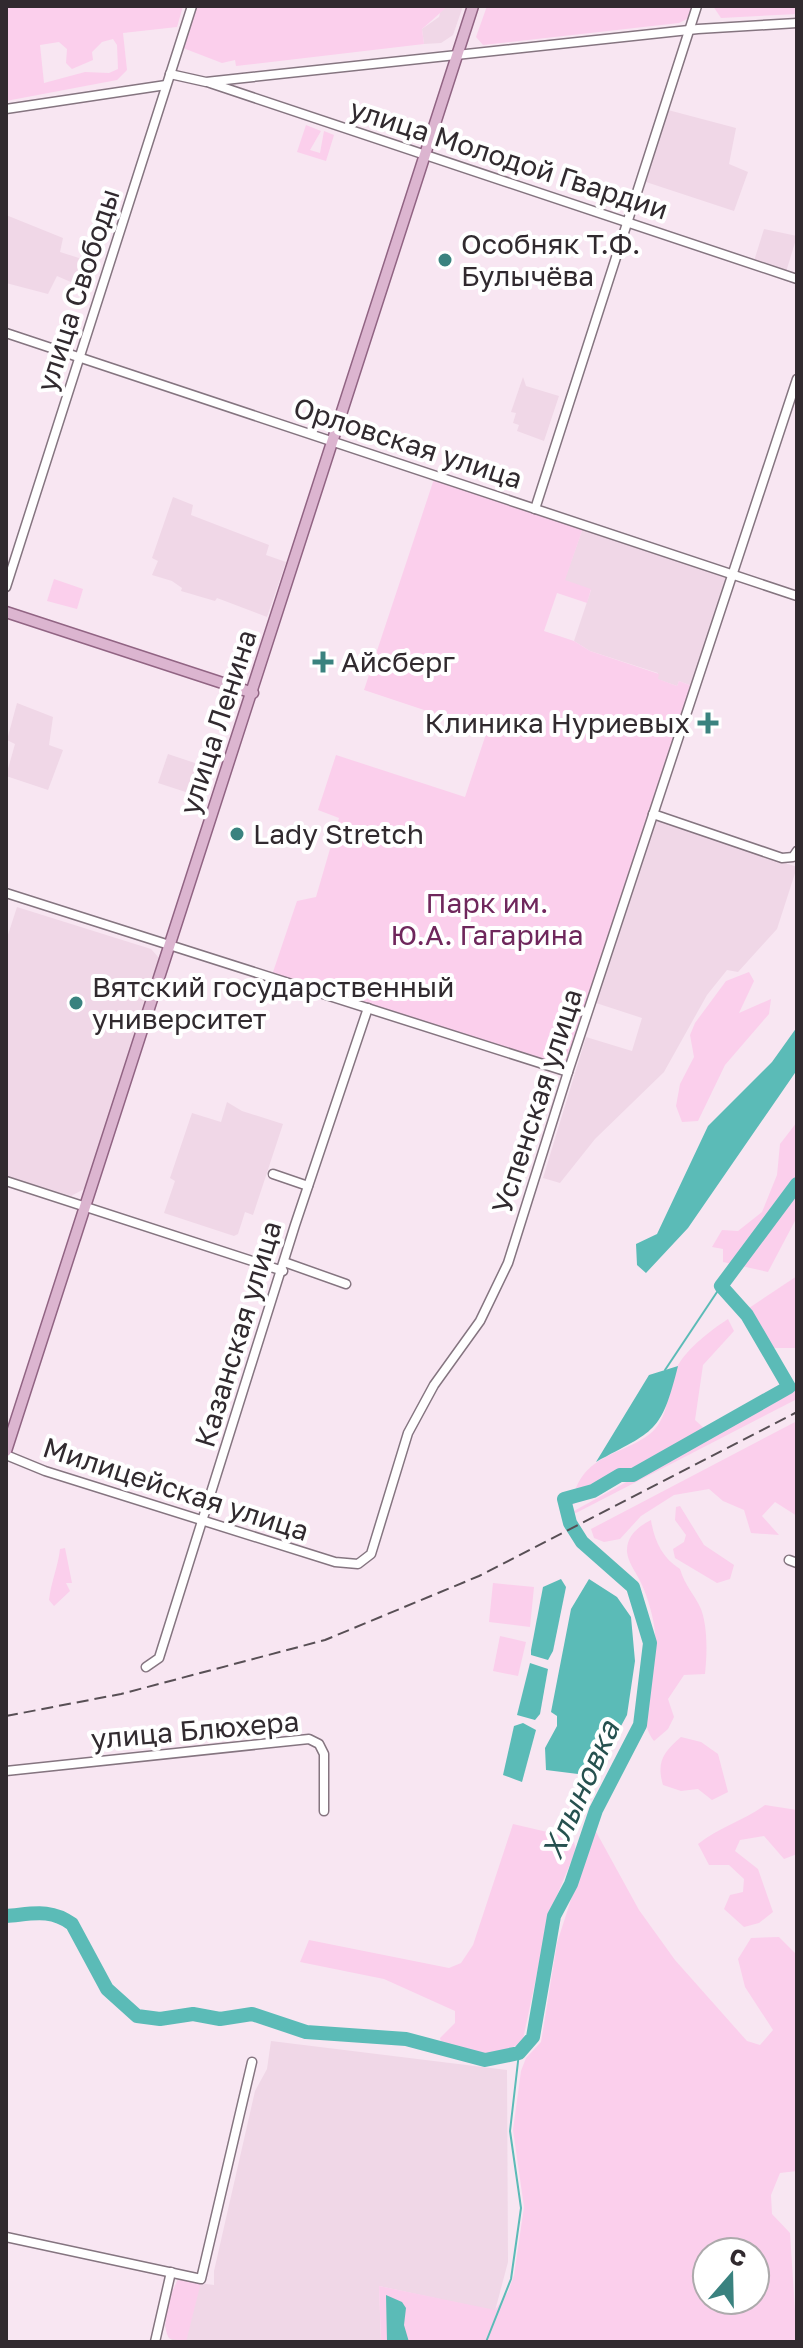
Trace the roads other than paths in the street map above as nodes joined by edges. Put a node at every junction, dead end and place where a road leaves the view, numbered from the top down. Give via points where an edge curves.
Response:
1 (192, 6) edge
2 (473, 6) edge
3 (697, 6) edge
4 (797, 23) edge
5 (689, 30) junction
6 (457, 56) junction
7 (170, 74) junction
8 (206, 82) junction
9 (166, 85) junction
10 (6, 109) edge
11 (426, 155) junction
12 (626, 220) junction
13 (797, 279) edge
14 (6, 333) edge
15 (80, 357) junction
16 (797, 379) edge
17 (334, 442) junction
18 (535, 509) junction
19 (733, 575) junction
20 (6, 587) edge
21 (797, 596) edge
22 (6, 612) edge
23 (253, 693) junction
24 (653, 814) junction
25 (795, 854) edge
26 (6, 893) edge
27 (171, 946) junction
28 (368, 1008) junction
29 (568, 1072) junction
30 (273, 1174) dead end
31 (6, 1181) edge
32 (308, 1186) junction
33 (87, 1206) junction
34 (283, 1267) junction
35 (346, 1284) dead end
36 (6, 1453) edge
37 (203, 1521) junction
38 (335, 1562) joint
39 (146, 1667) dead end
40 (6, 1771) edge
41 (324, 1811) dead end
42 (252, 2062) dead end
43 (6, 2237) edge
44 (171, 2272) junction
45 (158, 2341) edge

1 - 7 street, улица Свободы
2 - 6 main road, улица Ленина
3 - 5 street
4 - 5 street
5 - 6 street
5 - 12 street
6 - 8 street
6 - 11 main road, улица Ленина
7 - 8 street
7 - 9 street, улица Свободы
8 - 11 street, улица Молодой Гвардии
9 - 10 street
9 - 15 street, улица Свободы
11 - 12 street, улица Молодой Гвардии
11 - 17 main road, улица Ленина
12 - 13 street, улица Молодой Гвардии
12 - 18 street
14 - 15 street, Орловская улица
15 - 17 street, Орловская улица
15 - 20 street, улица Свободы
16 - 19 street, Успенская улица
17 - 18 street, Орловская улица
17 - 23 main road, улица Ленина
18 - 19 street, Орловская улица
19 - 21 street, Орловская улица
19 - 24 street, Успенская улица
22 - 23 main road
23 - 27 main road, улица Ленина
24 - 25 street via 782,858
24 - 29 street, Успенская улица
26 - 27 street
27 - 28 street
27 - 33 main road, улица Ленина
28 - 29 street
28 - 32 street, Казанская улица
29 - 38 street, Успенская улица via 504,1273 480,1321 408,1433 371,1554 358,1564
30 - 32 street
31 - 33 street
32 - 34 street, Казанская улица
33 - 34 street
33 - 36 main road, улица Ленина
34 - 35 street
34 - 37 street, Казанская улица
36 - 37 street, Милицейская улица via 45,1471
37 - 38 street, Милицейская улица
37 - 39 street, Казанская улица via 159,1658
40 - 41 street, улица Блюхера via 309,1739 324,1754
42 - 44 street via 201,2279
43 - 44 street
44 - 45 street

